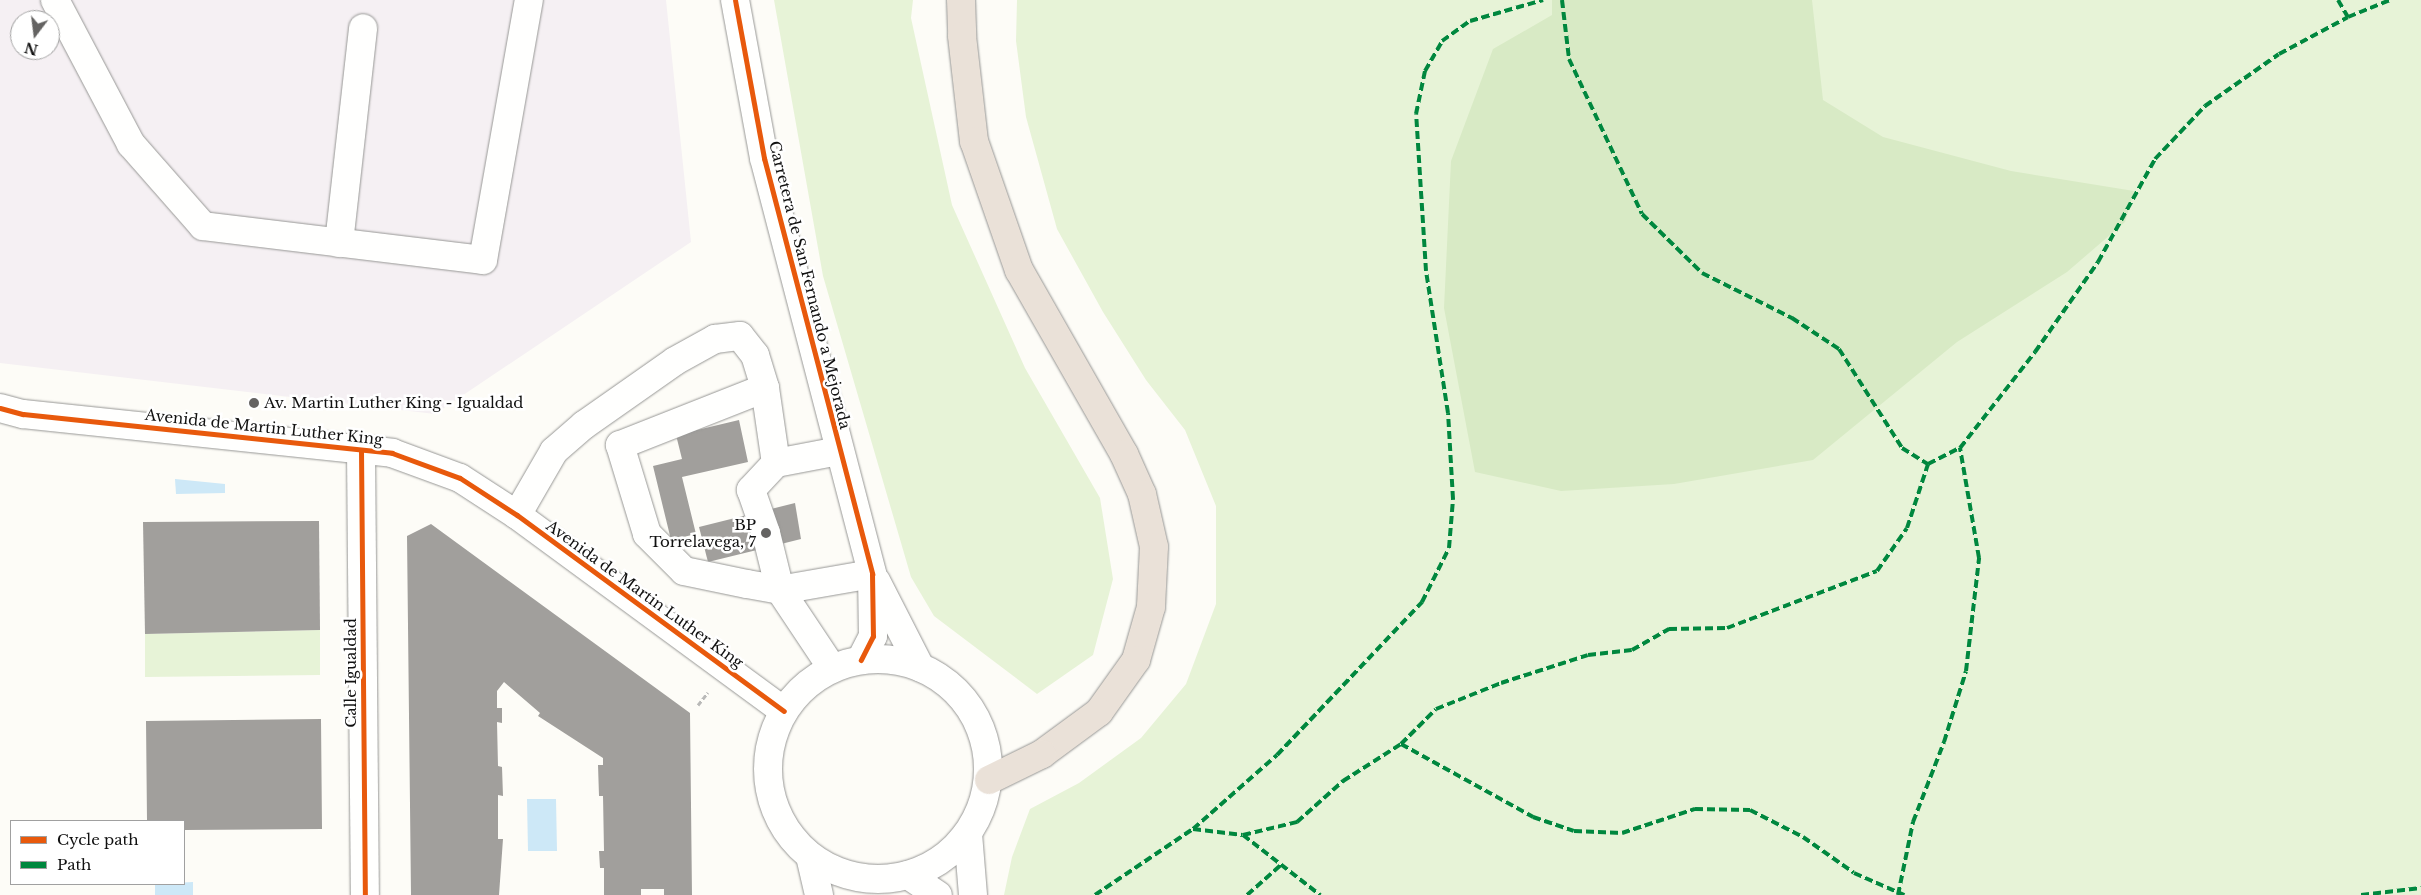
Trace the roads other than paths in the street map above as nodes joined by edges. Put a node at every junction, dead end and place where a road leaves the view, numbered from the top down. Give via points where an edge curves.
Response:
1 (54, 0) edge
2 (529, 0) edge
3 (735, 0) edge
4 (961, 0) edge
5 (363, 28) dead end
6 (339, 243) junction
7 (764, 388) junction
8 (8, 413) edge
9 (361, 450) junction
10 (840, 451) junction
11 (776, 463) junction
12 (517, 515) junction
13 (872, 574) junction
14 (780, 590) junction
15 (862, 660) junction
16 (920, 667) junction
17 (832, 668) junction
18 (784, 711) junction
19 (988, 780) junction
20 (968, 834) junction
21 (810, 856) junction
22 (890, 883) edge
23 (365, 895) edge
24 (819, 895) edge
25 (938, 895) edge
26 (973, 895) edge

1 - 6 street via 131,144 204,226
2 - 6 street via 483,260
3 - 10 street, Carretera de San Fernando a Mejorada via 764,158
4 - 19 highway via 974,141 1019,270 1124,454 1142,494 1154,547 1151,607 1136,660 1099,712 1042,754
5 - 6 street
7 - 11 street
7 - 12 street via 755,355 740,336 715,339 675,361 584,425 554,451
7 - 14 street via 620,445 647,534 684,570
8 - 9 street, Avenida de Martin Luther King
9 - 12 street, Avenida de Martin Luther King via 392,453 460,478
9 - 23 street, Calle Igualdad
10 - 11 street
10 - 13 street, Carretera de San Fernando a Mejorada
11 - 14 street via 751,490
12 - 18 street, Avenida de Martin Luther King
13 - 14 street
13 - 15 street via 873,636
13 - 16 street
14 - 17 street
15 - 16 street via 892,660
15 - 17 street
16 - 19 street via 945,681 975,715 986,741
17 - 18 street via 798,693
18 - 21 street via 769,751 769,789 783,826
19 - 20 street via 981,809
20 - 22 street via 950,853 927,868
20 - 26 street
21 - 22 street via 850,875
21 - 24 street
22 - 25 street

